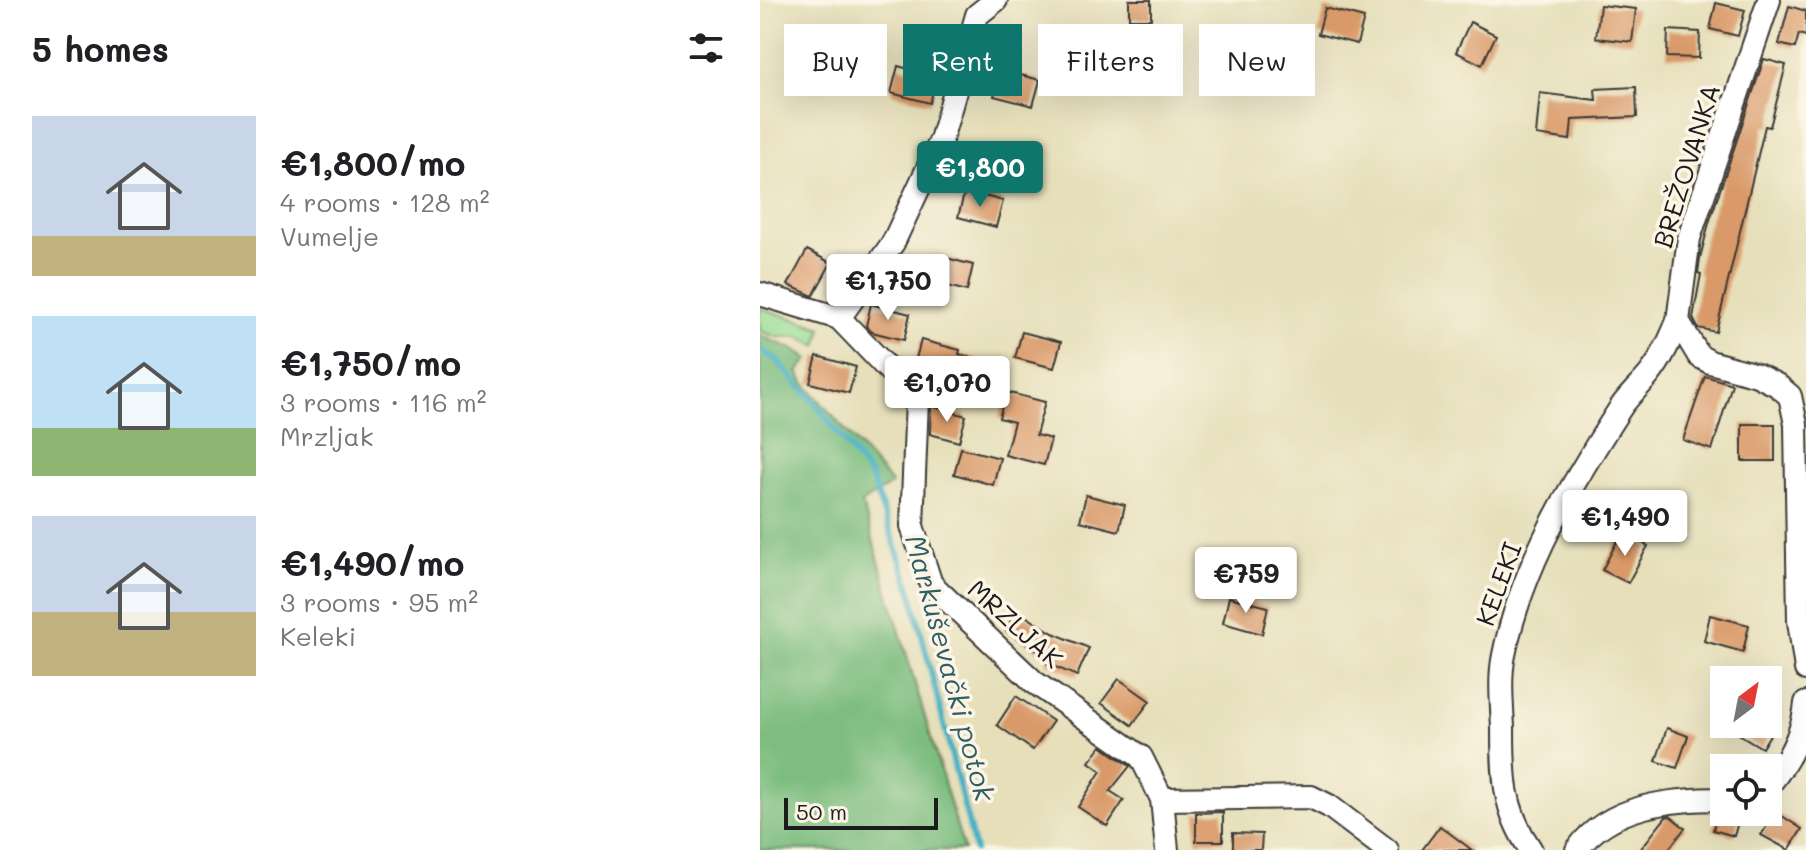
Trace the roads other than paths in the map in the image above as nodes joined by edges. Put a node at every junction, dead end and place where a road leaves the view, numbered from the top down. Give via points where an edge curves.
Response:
1 (996, 0) edge
2 (1769, 0) edge
3 (760, 294) edge
4 (839, 318) junction
5 (1678, 321) junction
6 (1806, 669) edge
7 (1806, 703) edge
8 (1782, 765) edge
9 (1162, 799) junction
10 (1710, 800) edge
11 (1167, 850) edge
12 (1387, 850) edge
13 (1531, 850) edge
14 (1577, 850) edge

1 - 4 street via 977,15 941,140 893,243
2 - 5 street, BREŽOVANKA via 1689,238
3 - 4 street, MRZLJAK
4 - 9 street, MRZLJAK via 917,399 912,526 931,584 1034,682 1141,757
5 - 6 street via 1699,356 1757,375 1792,401 1799,621
5 - 13 street, KELEKI via 1663,354 1624,402 1558,514 1532,568 1504,655 1504,789 1511,815
7 - 8 street via 1804,723
9 - 11 street, MRZLJAK
9 - 12 street via 1311,797
10 - 14 street via 1631,811 1596,831

